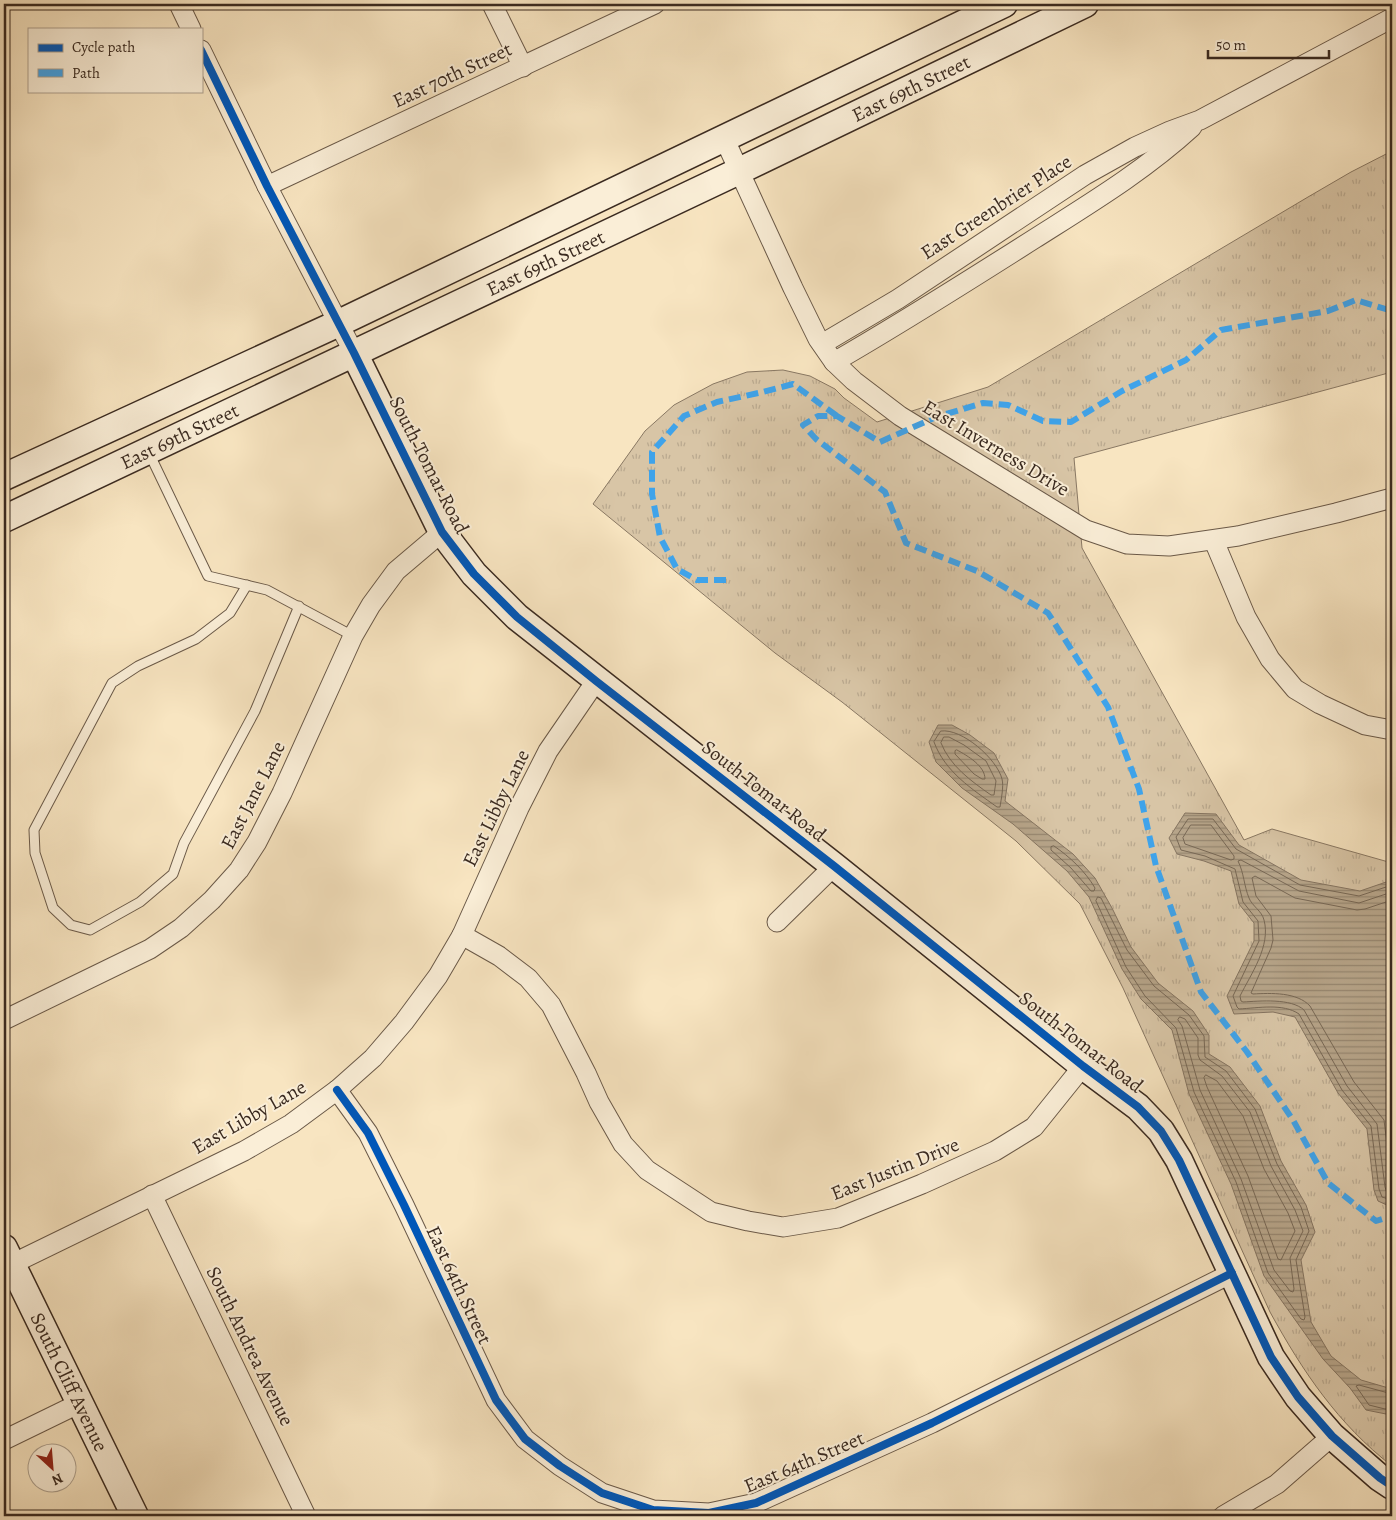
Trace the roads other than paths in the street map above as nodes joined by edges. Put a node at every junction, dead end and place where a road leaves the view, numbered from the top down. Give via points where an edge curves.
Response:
1 (178, 4) edge
2 (492, 4) edge
3 (655, 4) edge
4 (1004, 4) edge
5 (1085, 4) edge
6 (1392, 18) edge
7 (190, 28) edge
8 (202, 52) edge
9 (523, 67) junction
10 (1200, 120) junction
11 (724, 138) junction
12 (739, 171) junction
13 (267, 186) junction
14 (339, 323) junction
15 (822, 344) junction
16 (354, 353) junction
17 (834, 362) junction
18 (148, 450) junction
19 (4, 478) edge
20 (1392, 498) edge
21 (4, 519) edge
22 (442, 532) junction
23 (1214, 541) junction
24 (247, 585) junction
25 (299, 606) junction
26 (353, 636) junction
27 (596, 681) junction
28 (1392, 730) edge
29 (834, 866) junction
30 (777, 922) dead end
31 (462, 935) junction
32 (4, 1020) edge
33 (1083, 1066) junction
34 (337, 1090) junction
35 (152, 1195) junction
36 (8, 1256) edge
37 (1232, 1274) junction
38 (80, 1403) junction
39 (1332, 1436) junction
40 (4, 1440) edge
41 (1392, 1486) edge
42 (135, 1516) edge
43 (306, 1516) edge
44 (1223, 1516) edge

1 - 7 street
2 - 9 street
3 - 9 street, East 70th Street
4 - 11 main road, East 69th Street
5 - 12 main road, East 69th Street
6 - 10 street, East Greenbrier Place
8 - 13 street, South Tomar Road
9 - 13 street, East 70th Street
10 - 15 street, East Greenbrier Place via 1135,147 1085,175
10 - 17 street, East Greenbrier Place via 1168,149 1110,190 908,320
11 - 12 street, East Inverness Drive
11 - 14 main road, East 69th Street
12 - 15 street, East Inverness Drive
12 - 16 main road, East 69th Street
13 - 14 street, South Tomar Road
14 - 16 street, South Tomar Road
14 - 19 main road, East 69th Street
15 - 17 street, East Inverness Drive
16 - 18 main road, East 69th Street
16 - 22 main road, South Tomar Road
17 - 23 street, East Inverness Drive via 900,416 1086,530 1126,544 1169,546
18 - 21 main road, East 69th Street
18 - 24 lane via 208,576
20 - 23 street, East Inverness Drive
22 - 26 street, East Jane Lane via 396,571
22 - 27 main road, South Tomar Road via 474,574 517,618
23 - 28 street via 1246,617 1270,658 1295,689 1365,725
24 - 25 lane via 267,590
24 - 25 lane via 230,613 196,639 138,666 112,683 34,830 35,853 53,908 71,925 90,930 140,902 173,874 184,843 255,711
25 - 26 lane
26 - 32 street, East Jane Lane via 257,842 239,870 212,900 181,928 150,949
27 - 29 main road, South Tomar Road
27 - 31 street, East Libby Lane via 548,751
29 - 30 street
29 - 33 main road, South Tomar Road
31 - 33 street, East Justin Drive via 499,956 528,978 552,1005 623,1144 647,1170 711,1212 748,1222 783,1227 838,1218 995,1151 1034,1127
31 - 34 street, East Libby Lane via 438,976 404,1022 373,1058
33 - 37 main road, South Tomar Road via 1138,1107 1161,1131 1179,1160
34 - 35 street, East Libby Lane via 291,1124 244,1151
34 - 37 street, East 64th Street via 368,1133 496,1400 525,1439 602,1493 653,1510 709,1513 756,1503 932,1423
35 - 36 street, East Libby Lane
35 - 43 street, South Andrea Avenue
36 - 38 main road, South Cliff Avenue
37 - 39 main road, South Tomar Road via 1271,1357 1298,1397
38 - 40 street
38 - 42 main road, South Cliff Avenue
39 - 41 main road, South Tomar Road
39 - 44 street via 1277,1484

